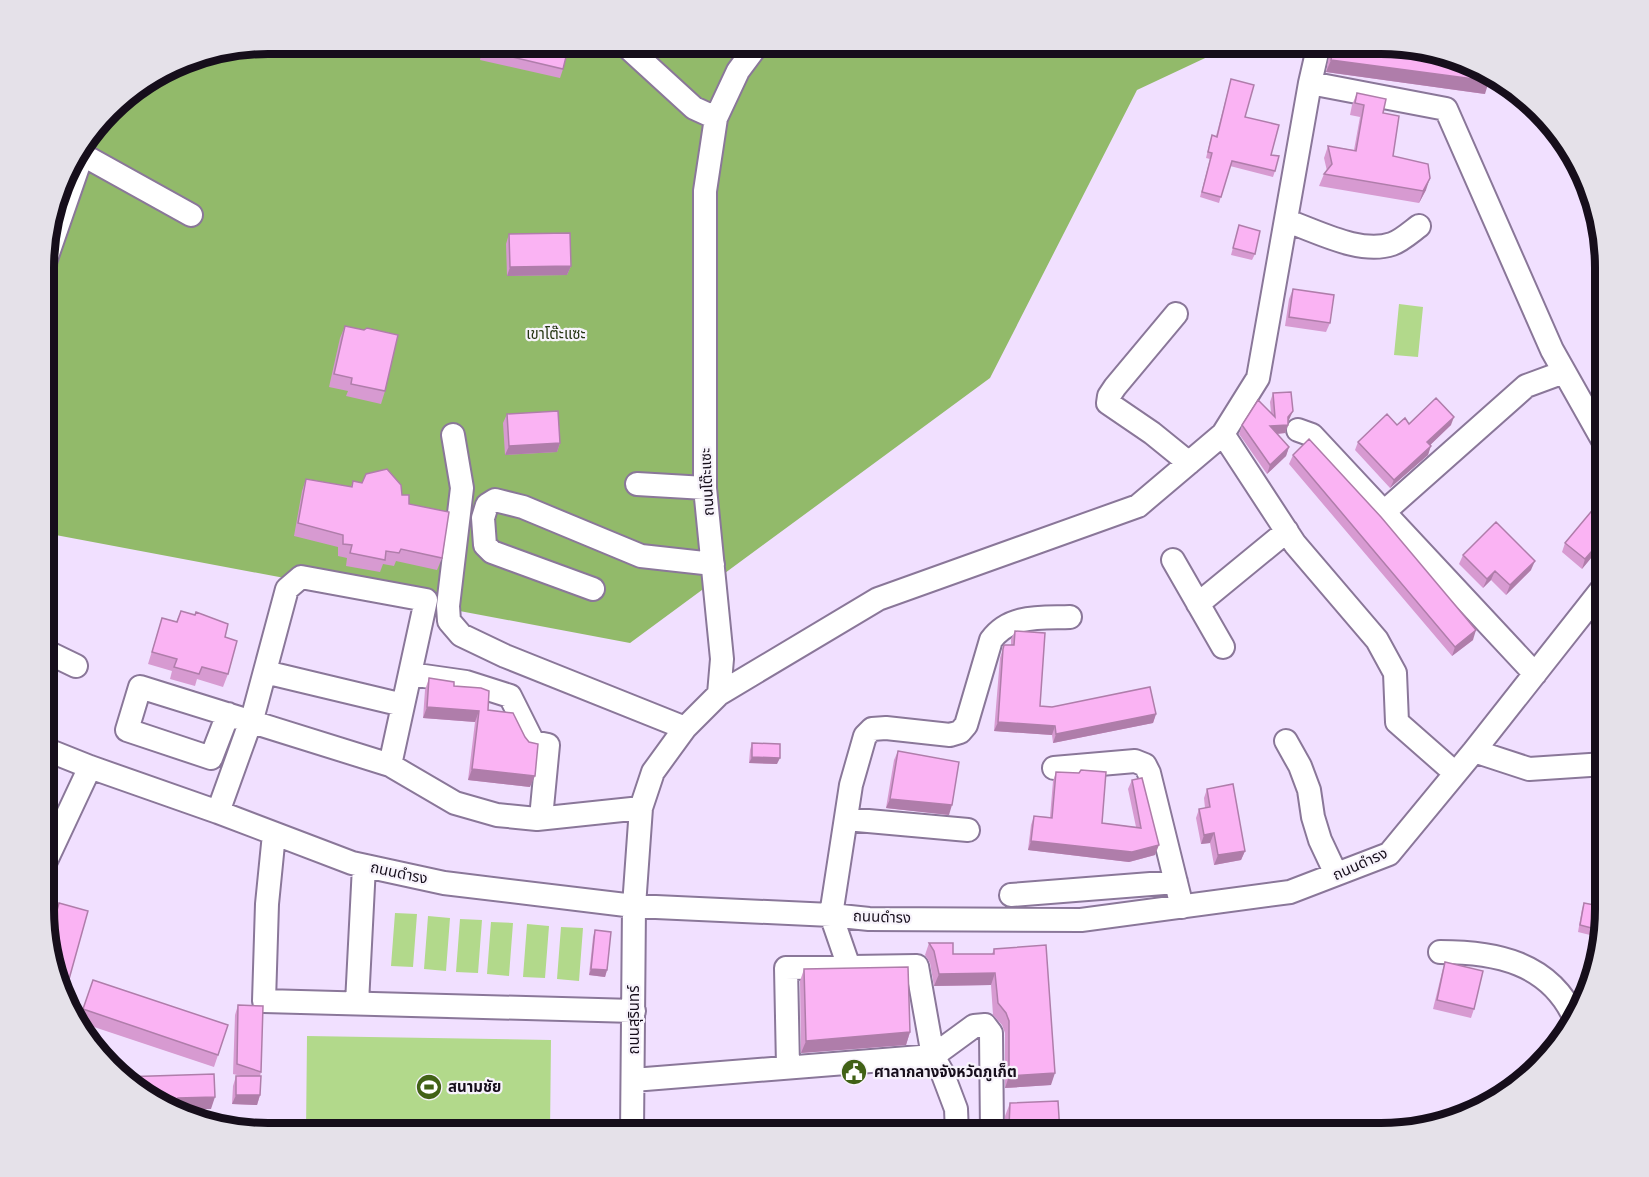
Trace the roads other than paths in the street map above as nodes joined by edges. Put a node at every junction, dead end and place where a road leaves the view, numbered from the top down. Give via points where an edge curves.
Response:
1 (635, 54) edge
2 (751, 54) edge
3 (1317, 54) edge
4 (1310, 83) junction
5 (716, 118) junction
6 (85, 157) edge
7 (76, 174) edge
8 (190, 214) dead end
9 (1287, 221) junction
10 (59, 222) edge
11 (1419, 226) dead end
12 (1176, 314) dead end
13 (1564, 372) junction
14 (1595, 426) edge
15 (1298, 430) dead end
16 (1222, 434) junction
17 (453, 435) dead end
18 (1189, 463) junction
19 (637, 484) dead end
20 (705, 488) junction
21 (1384, 512) junction
22 (1287, 531) junction
23 (1173, 560) dead end
24 (713, 564) junction
25 (593, 589) dead end
26 (1595, 598) edge
27 (1198, 604) junction
28 (1070, 617) dead end
29 (1223, 647) dead end
30 (54, 655) edge
31 (76, 666) dead end
32 (265, 672) junction
33 (410, 674) junction
34 (1535, 674) junction
35 (719, 694) junction
36 (403, 705) junction
37 (228, 714) dead end
38 (251, 720) junction
39 (685, 728) junction
40 (1286, 741) dead end
41 (1474, 751) junction
42 (54, 752) edge
43 (390, 765) junction
44 (1595, 765) edge
45 (90, 767) junction
46 (1054, 768) dead end
47 (1455, 773) junction
48 (641, 808) junction
49 (218, 812) junction
50 (541, 818) junction
51 (846, 819) junction
52 (968, 830) dead end
53 (274, 834) junction
54 (54, 844) edge
55 (364, 866) junction
56 (1336, 874) junction
57 (1176, 882) junction
58 (1011, 895) dead end
59 (634, 906) junction
60 (1182, 907) junction
61 (831, 915) junction
62 (1440, 952) dead end
63 (849, 967) junction
64 (357, 1003) junction
65 (1570, 1010) edge
66 (634, 1011) junction
67 (933, 1056) junction
68 (788, 1066) junction
69 (633, 1080) junction
70 (633, 1123) edge
71 (957, 1123) edge
72 (992, 1123) edge

1 - 5 street via 694,108
2 - 5 street, ถนนโต๊ะแซะ
3 - 4 street
4 - 9 street
4 - 13 street via 1446,109
5 - 20 street, ถนนโต๊ะแซะ via 705,191
6 - 8 street
7 - 10 street
9 - 11 street via 1368,247 1394,244
9 - 16 street via 1258,378
12 - 18 street via 1115,387 1108,403
13 - 14 street
13 - 21 street via 1526,386
15 - 21 street via 1312,435
16 - 18 street
16 - 22 street
17 - 39 street via 462,488 448,606 449,621 460,635
18 - 35 street via 1138,506 878,599
19 - 20 street
20 - 24 street, ถนนโต๊ะแซะ
21 - 34 street
22 - 27 street
22 - 47 street via 1377,640 1395,673 1397,722
23 - 27 street
24 - 25 street via 641,556 524,507 495,500 487,505 483,518 485,545 492,552
24 - 35 street, ถนนโต๊ะแซะ via 722,659
26 - 34 street, ถนนดำรง
27 - 29 street
28 - 51 street via 1029,618 999,630 991,640 966,724 960,732 950,735 872,729 865,736 859,756
30 - 31 street
32 - 33 street via 287,589 301,577 426,600
32 - 36 street
32 - 38 street
33 - 36 street
33 - 50 street via 466,682 510,696 534,742 548,746
34 - 41 street, ถนนดำรง
35 - 39 street
36 - 43 street
37 - 38 street
38 - 43 street
38 - 49 street
39 - 48 street via 653,772
40 - 56 street via 1300,766 1320,840
41 - 44 street via 1529,769
41 - 47 street, ถนนดำรง
42 - 45 street, ถนนดำรง
43 - 50 street via 455,803 497,815
45 - 49 street, ถนนดำรง
45 - 54 street
46 - 57 street via 1135,761 1145,765
47 - 56 street, ถนนดำรง via 1389,854
48 - 50 street
48 - 59 street
49 - 53 street, ถนนดำรง
51 - 52 street
51 - 61 street
53 - 55 street, ถนนดำรง
53 - 64 street via 264,1000
55 - 59 street, ถนนดำรง via 444,883
55 - 64 street
56 - 60 street, ถนนดำรง via 1290,892
57 - 58 street
57 - 60 street
59 - 61 street, ถนนดำรง
59 - 66 street, ถนนสุรินทร์
60 - 61 street, ถนนดำรง via 1081,920 869,919
61 - 63 street
62 - 65 street via 1471,952 1529,967 1554,987
63 - 67 street via 917,966
63 - 68 street via 786,968
64 - 66 street
66 - 69 street, ถนนสุรินทร์
67 - 68 street
67 - 71 street via 956,1109
67 - 72 street via 974,1026 985,1025 991,1033
68 - 69 street
69 - 70 street, ถนนสุรินทร์

